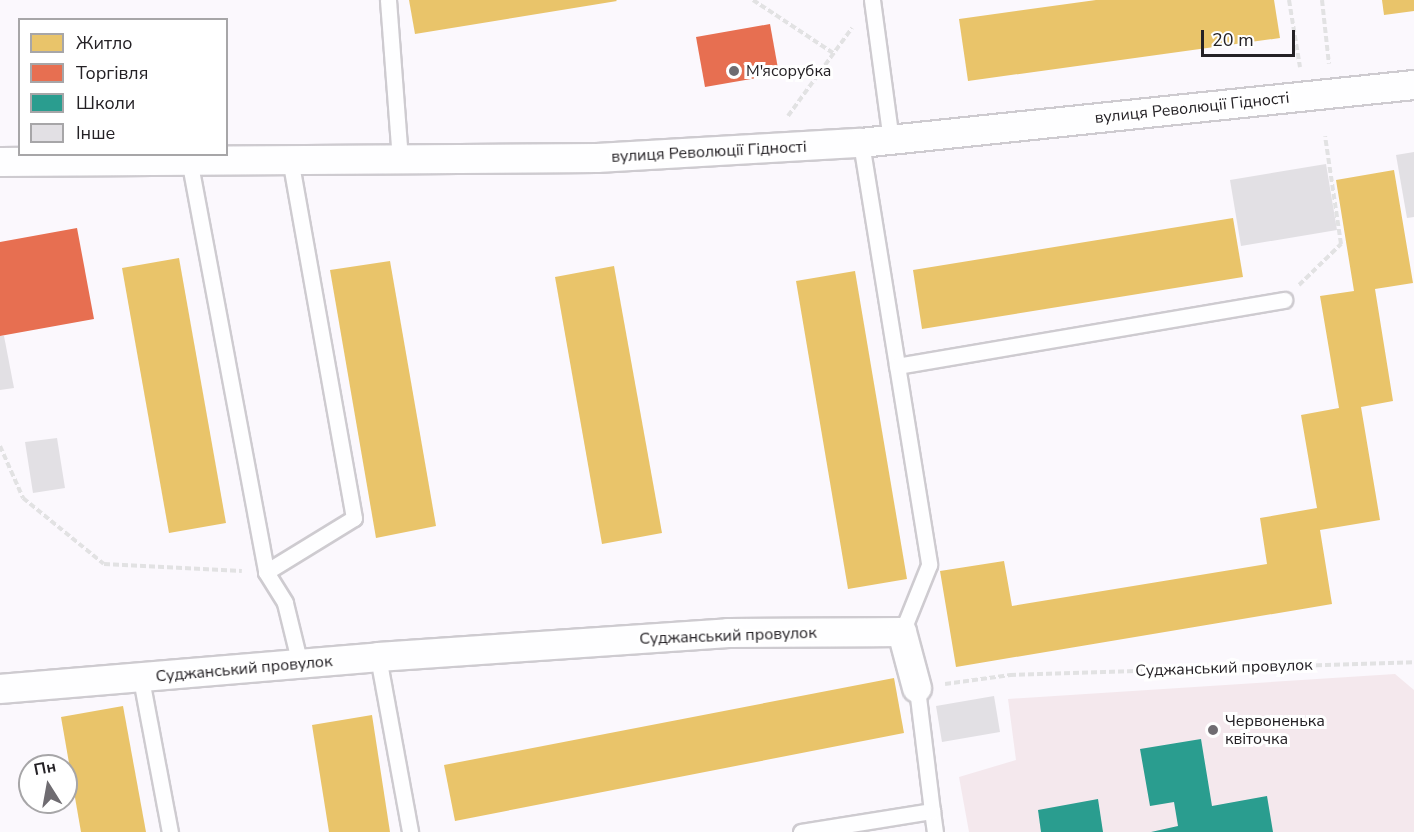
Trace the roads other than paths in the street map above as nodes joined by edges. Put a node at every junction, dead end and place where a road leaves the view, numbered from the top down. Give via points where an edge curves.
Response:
1 (388, 0) edge
2 (872, 0) edge
3 (1414, 84) edge
4 (891, 140) junction
5 (861, 143) junction
6 (189, 159) junction
7 (290, 160) junction
8 (400, 161) junction
9 (0, 162) edge
10 (1284, 300) road end
11 (897, 366) junction
12 (266, 572) junction
13 (902, 632) junction
14 (378, 657) junction
15 (300, 664) junction
16 (141, 679) junction
17 (917, 688) joint
18 (0, 689) edge
19 (932, 811) junction
20 (170, 832) edge
21 (410, 832) edge
22 (801, 832) edge
23 (935, 832) edge

1 - 8 lane
2 - 4 lane
3 - 4 street, вулиця Революції Гідності
4 - 5 street, вулиця Революції Гідності
5 - 8 street, вулиця Революції Гідності via 597,158
5 - 11 lane
6 - 7 street, вулиця Революції Гідності
6 - 9 street, вулиця Революції Гідності
6 - 12 lane
7 - 8 street, вулиця Революції Гідності
7 - 12 lane via 354,518
10 - 11 lane
11 - 13 lane via 929,565
12 - 15 lane via 285,603
13 - 14 street, Суджанський провулок via 728,633
13 - 17 street
14 - 15 street, Суджанський провулок
14 - 21 lane
15 - 16 street, Суджанський провулок
16 - 18 street, Суджанський провулок
16 - 20 lane
17 - 19 lane
19 - 22 lane
19 - 23 lane

